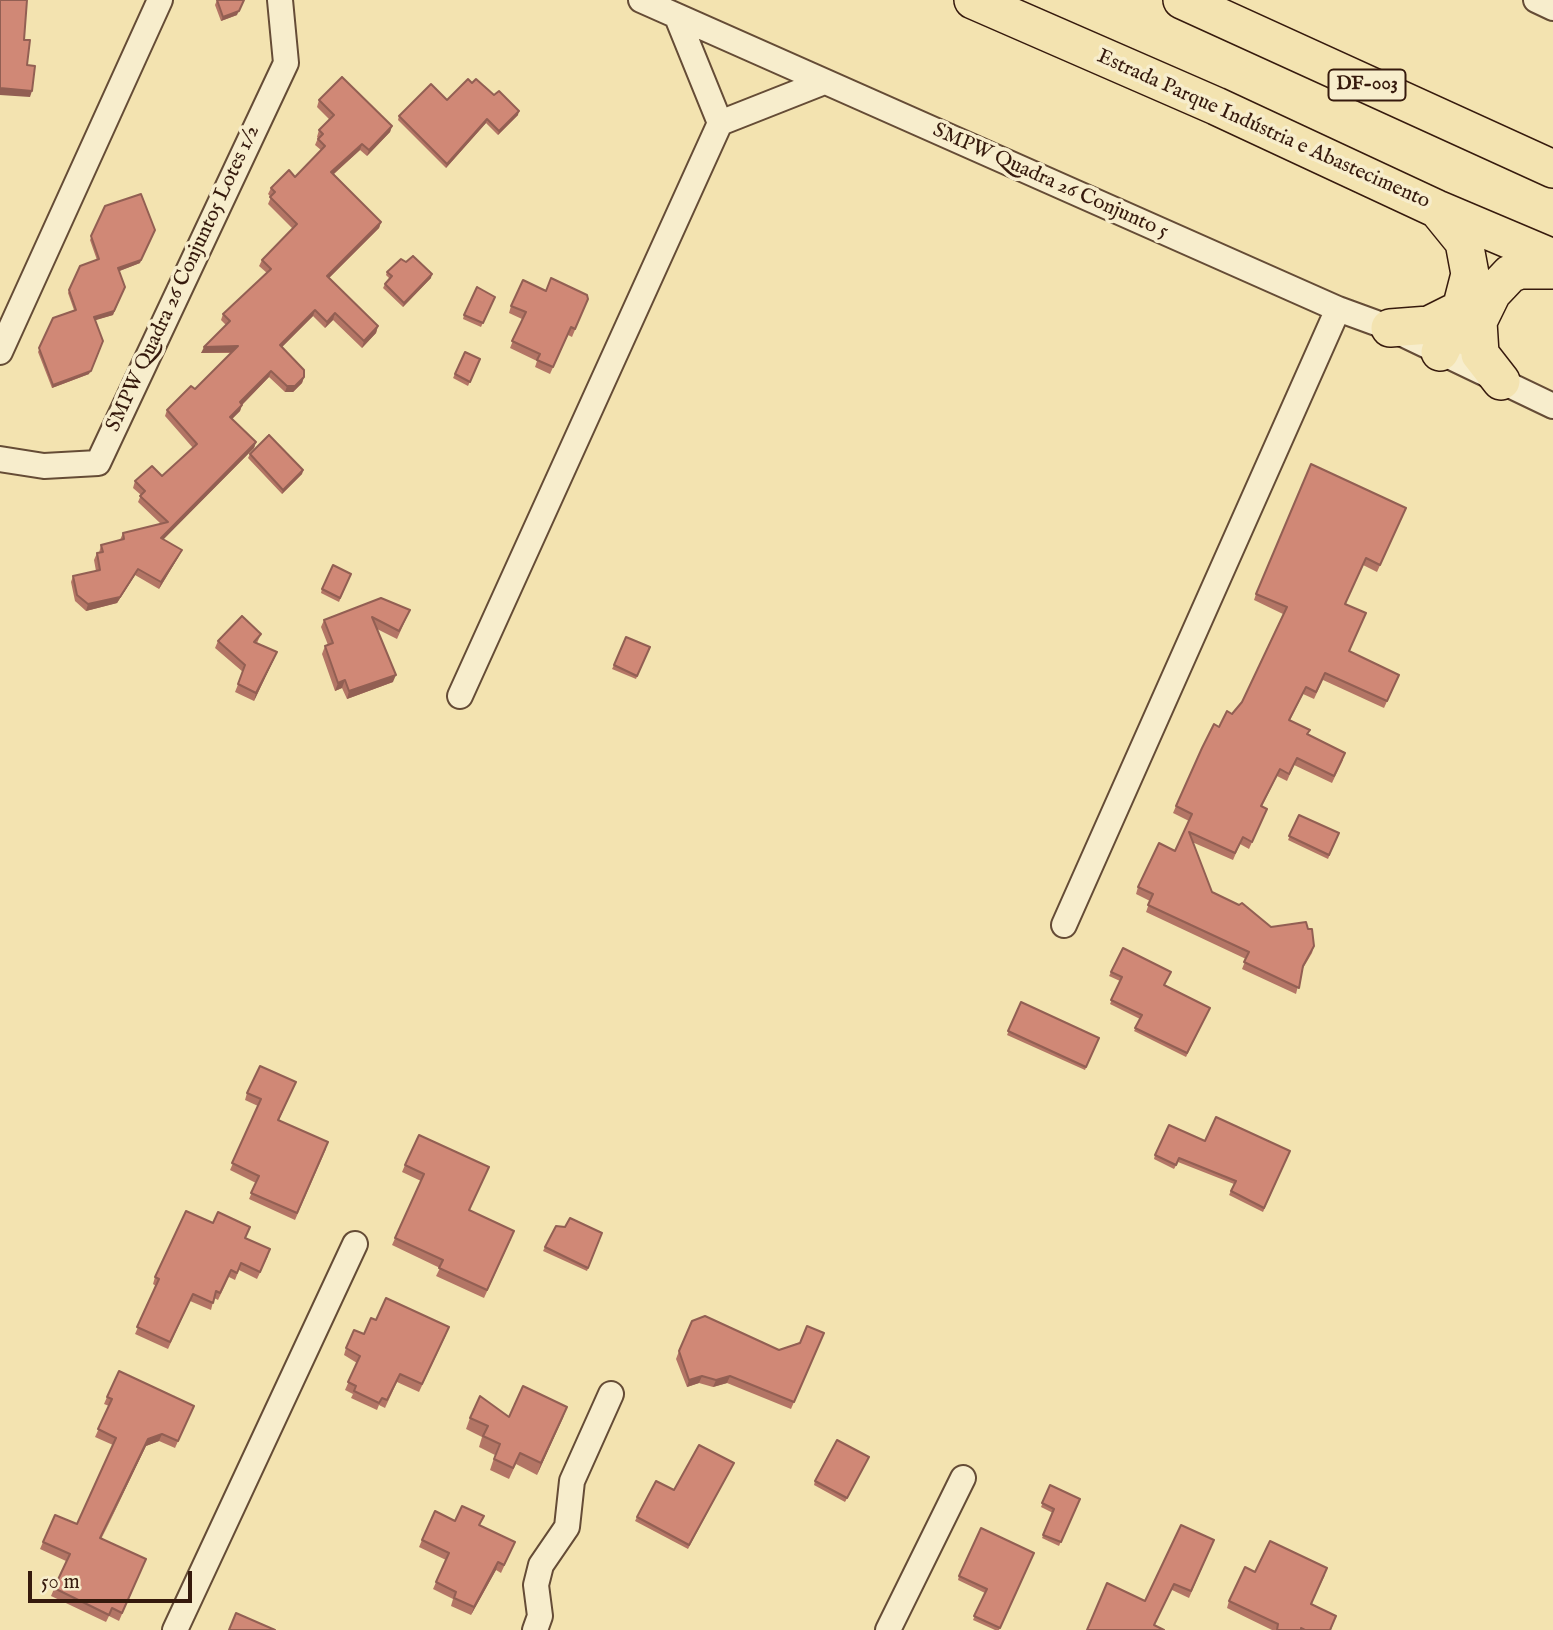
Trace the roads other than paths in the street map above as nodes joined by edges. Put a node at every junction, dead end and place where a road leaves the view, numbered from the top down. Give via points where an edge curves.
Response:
1 (160, 0) edge
2 (281, 0) edge
3 (641, 0) edge
4 (973, 0) edge
5 (1182, 0) edge
6 (1536, 0) edge
7 (1553, 8) edge
8 (677, 17) junction
9 (824, 82) junction
10 (720, 123) junction
11 (1553, 169) edge
12 (1437, 209) junction
13 (1553, 258) edge
14 (1553, 270) edge
15 (1338, 309) junction
16 (1469, 316) junction
17 (1391, 328) junction
18 (0, 352) edge
19 (1450, 357) junction
20 (1500, 381) junction
21 (1553, 405) edge
22 (0, 459) edge
23 (460, 696) dead end
24 (1064, 925) dead end
25 (355, 1244) dead end
26 (611, 1394) dead end
27 (963, 1478) dead end
28 (175, 1630) edge
29 (535, 1630) edge
30 (888, 1630) edge

1 - 18 street
2 - 22 street, SMPW Quadra 26 Conjunto5 Lotes 1/2 via 286,63 98,463 44,466
3 - 8 street, SMPW Quadra 26 Conjunto 5
4 - 12 highway, Estrada Parque Indústria e Abastecimento
5 - 11 highway, DF-003
6 - 7 street
8 - 9 street, SMPW Quadra 26 Conjunto 5
8 - 10 street
9 - 10 street
9 - 15 street, SMPW Quadra 26 Conjunto 5
10 - 23 street
12 - 13 highway, Estrada Parque Indústria e Abastecimento
12 - 16 highway via 1464,242 1469,257
14 - 16 highway via 1510,274
15 - 17 street, SMPW Quadra 26 Conjunto 5
15 - 24 street
16 - 17 highway
16 - 19 highway
16 - 20 highway via 1480,354
17 - 19 street, SMPW Quadra 26 Conjunto 5
19 - 20 street, SMPW Quadra 26 Conjunto 5
20 - 21 street, SMPW Quadra 26 Conjunto 5
25 - 28 street
26 - 29 street via 572,1481 567,1527 541,1564 536,1585 540,1616
27 - 30 street

